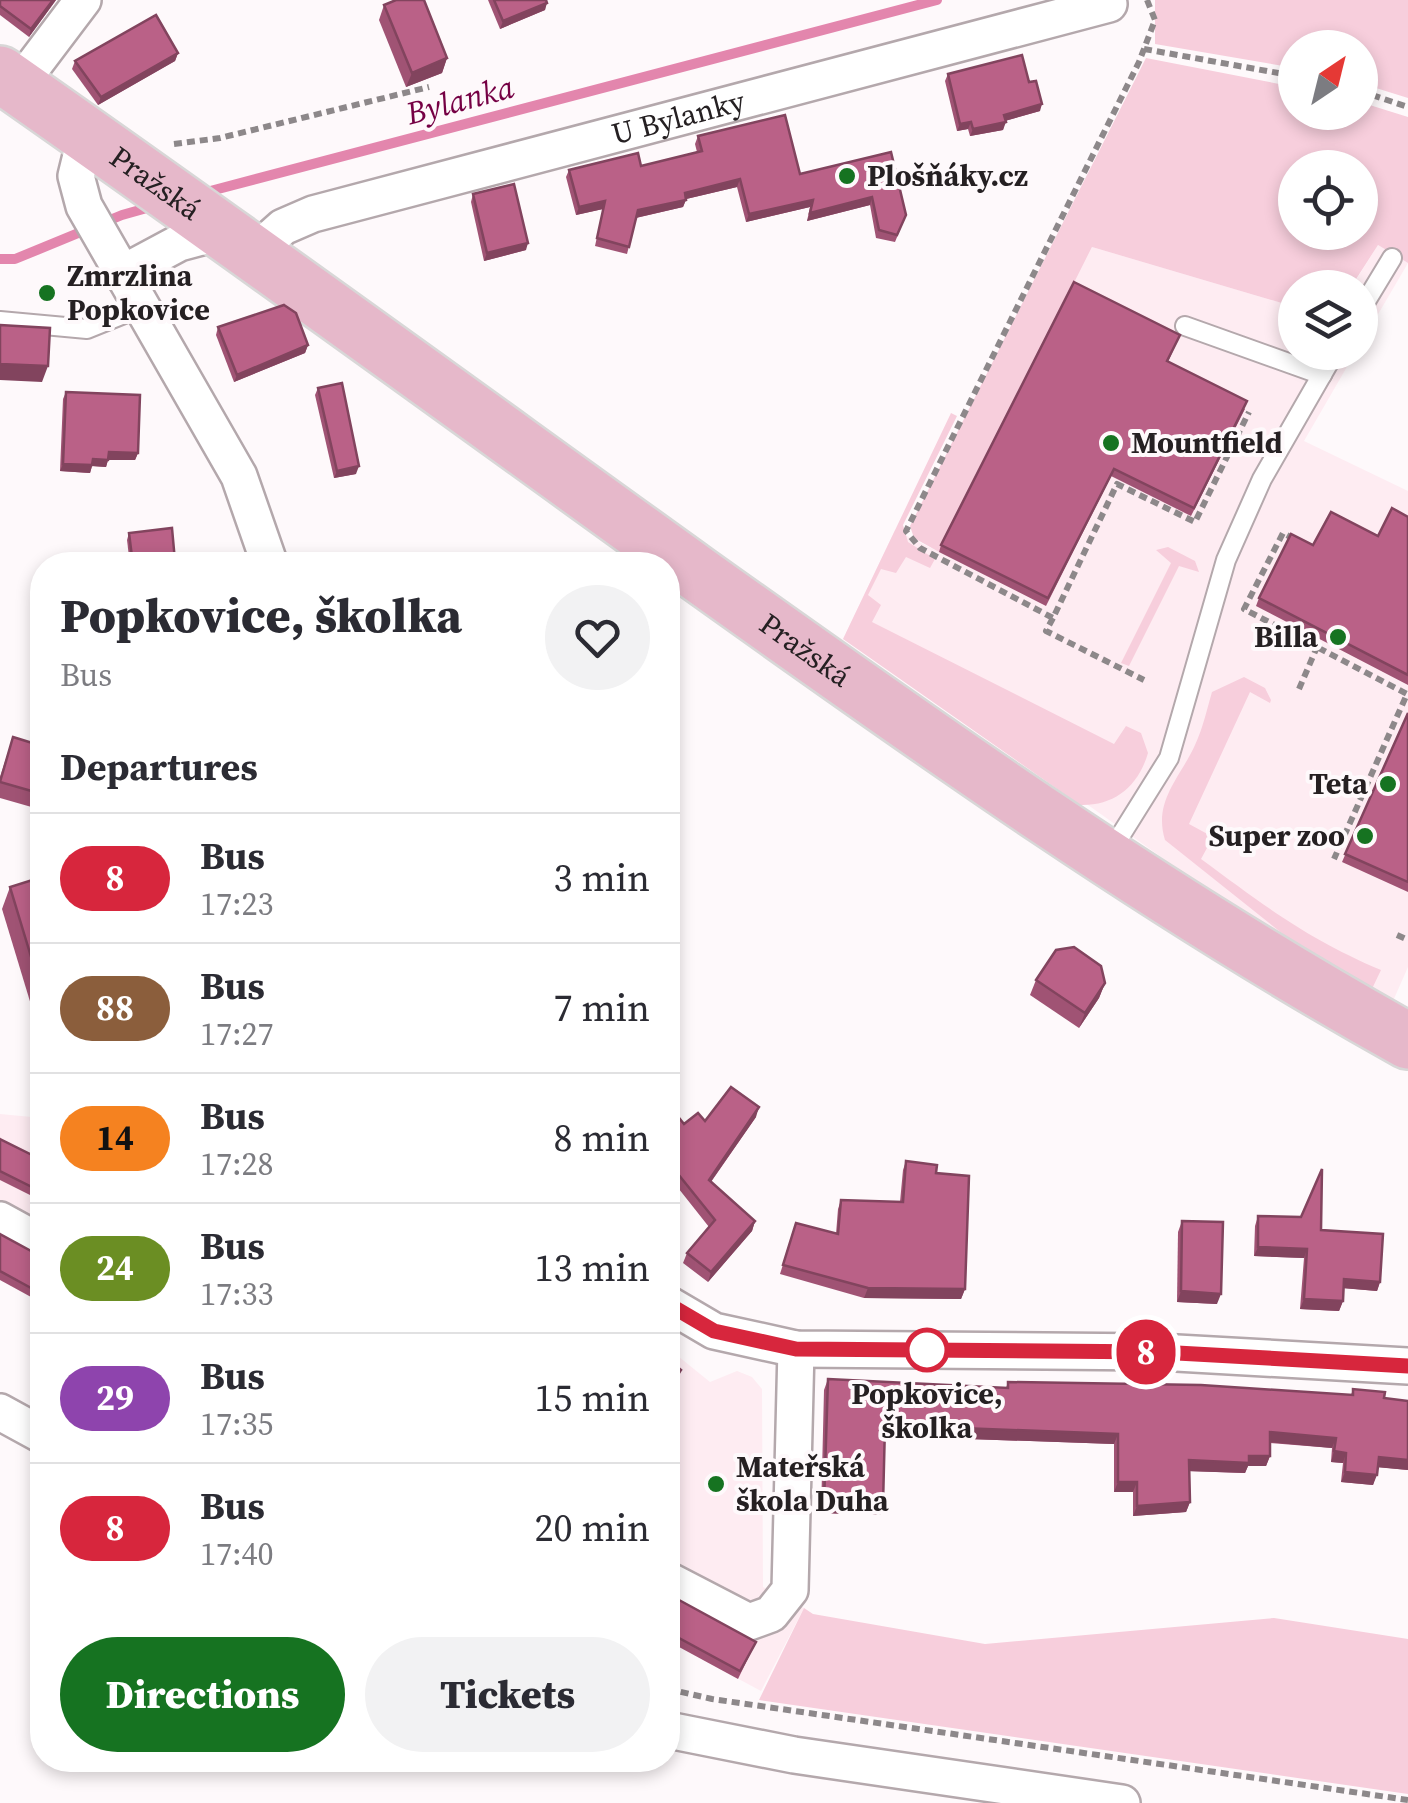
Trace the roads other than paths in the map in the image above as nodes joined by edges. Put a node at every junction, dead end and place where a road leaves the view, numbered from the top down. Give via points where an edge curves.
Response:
1 (83, 0) edge
2 (1109, 4) dead end
3 (9, 80) edge
4 (86, 135) junction
5 (230, 235) junction
6 (1392, 258) dead end
7 (122, 274) junction
8 (1378, 281) edge
9 (140, 308) junction
10 (0, 321) edge
11 (1185, 326) dead end
12 (1325, 370) edge
13 (1322, 375) junction
14 (265, 552) edge
15 (670, 552) edge
16 (680, 559) edge
17 (1106, 858) junction
18 (1408, 1041) edge
19 (0, 1220) edge
20 (30, 1236) edge
21 (680, 1311) edge
22 (796, 1349) junction
23 (1408, 1366) edge
24 (0, 1412) edge
25 (30, 1428) edge
26 (680, 1586) edge
27 (680, 1732) edge
28 (1122, 1803) edge

1 - 3 street
2 - 5 street, U Bylanky
3 - 4 main road, Pražská
4 - 5 main road, Pražská
4 - 7 street, Pražská via 76,176 84,206
5 - 7 street, Pražská via 178,243
5 - 15 main road, Pražská
6 - 8 lane
7 - 9 street, Pražská
9 - 10 lane via 88,329
9 - 14 street, Pražská via 238,476
11 - 13 lane
12 - 13 lane
13 - 17 lane via 1262,478 1226,560 1169,758
16 - 17 main road, Pražská
17 - 18 main road, Pražská
19 - 20 street
21 - 22 street via 714,1331
22 - 23 street via 1159,1352
22 - 26 street via 790,1590 771,1614 748,1622
24 - 25 street
27 - 28 street

